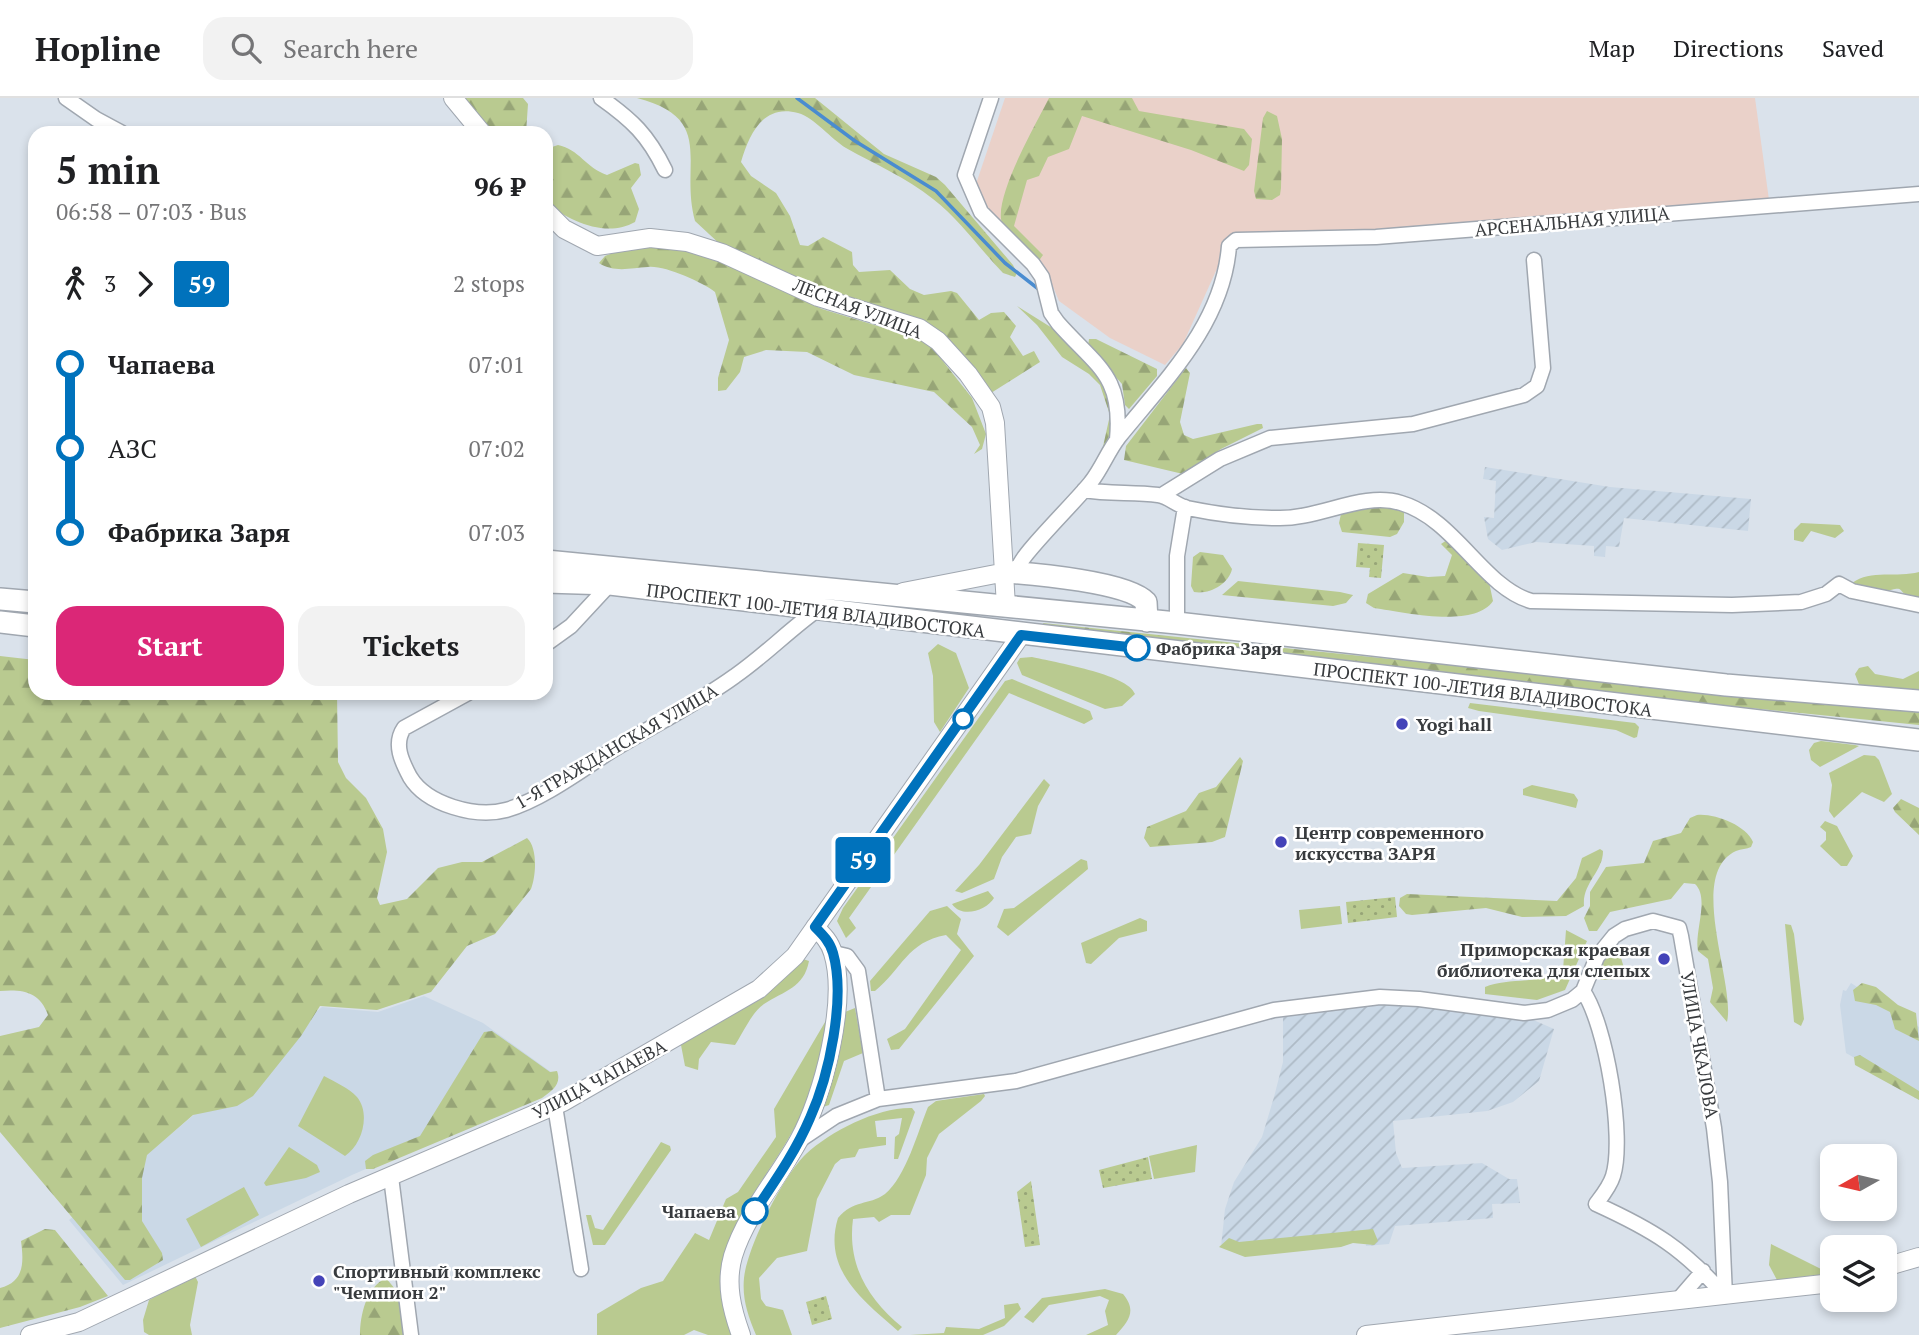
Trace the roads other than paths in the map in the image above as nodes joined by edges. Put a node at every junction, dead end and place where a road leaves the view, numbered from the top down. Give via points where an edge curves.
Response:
1 (66, 98) edge
2 (453, 98) edge
3 (601, 98) edge
4 (991, 98) edge
5 (108, 126) edge
6 (476, 126) edge
7 (665, 170) dead end
8 (1919, 194) edge
9 (553, 218) edge
10 (1534, 260) dead end
11 (1117, 440) junction
12 (1084, 489) junction
13 (1162, 495) junction
14 (1185, 507) junction
15 (553, 562) edge
16 (1006, 572) junction
17 (553, 582) edge
18 (610, 584) junction
19 (884, 596) junction
20 (0, 598) edge
21 (28, 601) edge
22 (1919, 605) edge
23 (1006, 606) junction
24 (817, 610) junction
25 (1147, 621) junction
26 (0, 622) edge
27 (1177, 623) junction
28 (28, 625) edge
29 (1021, 635) junction
30 (553, 639) edge
31 (455, 700) edge
32 (1919, 701) edge
33 (1919, 740) edge
34 (815, 927) junction
35 (834, 953) junction
36 (1583, 991) junction
37 (878, 1098) junction
38 (555, 1106) junction
39 (800, 1140) junction
40 (391, 1177) junction
41 (1919, 1257) edge
42 (1897, 1263) edge
43 (581, 1269) dead end
44 (1703, 1271) junction
45 (1820, 1284) edge
46 (1725, 1296) junction
47 (1677, 1301) junction
48 (30, 1335) edge
49 (411, 1335) edge
50 (741, 1335) edge
51 (1366, 1335) edge

1 - 5 street
2 - 6 main road
3 - 7 street via 643,132
4 - 11 street via 965,175 981,212 1042,277 1058,323 1112,383 1119,414
8 - 11 street, АРСЕНАЛЬНАЯ УЛИЦА via 1376,237 1236,240 1229,246 1227,264 1198,337
9 - 16 main road, ЛЕСНАЯ УЛИЦА via 597,246 650,238 687,242 722,253 818,297 919,328 938,341 991,407
10 - 13 street via 1543,368 1536,386 1524,395 1413,424 1270,438 1220,459
11 - 12 street
12 - 13 street
12 - 16 street via 1020,566
13 - 14 street
14 - 22 street via 1289,518 1382,499 1411,507 1452,535 1503,587 1531,601 1779,603 1812,600 1839,584
14 - 27 street via 1177,556
15 - 19 highway, ПРОСПЕКТ 100-ЛЕТИЯ ВЛАДИВОСТОКА
16 - 19 main road
16 - 23 main road, ЛЕСНАЯ УЛИЦА
16 - 25 highway via 1081,581 1137,595 1146,602
17 - 18 highway, ПРОСПЕКТ 100-ЛЕТИЯ ВЛАДИВОСТОКА
18 - 24 highway, ПРОСПЕКТ 100-ЛЕТИЯ ВЛАДИВОСТОКА
18 - 30 street
19 - 23 highway, ПРОСПЕКТ 100-ЛЕТИЯ ВЛАДИВОСТОКА
20 - 21 highway
23 - 25 highway, ПРОСПЕКТ 100-ЛЕТИЯ ВЛАДИВОСТОКА
24 - 29 highway, ПРОСПЕКТ 100-ЛЕТИЯ ВЛАДИВОСТОКА
24 - 31 street, 1-Я ГРАЖДАНСКАЯ УЛИЦА via 711,692 567,779 505,810 470,811 424,792 403,764 398,748 404,728
25 - 27 highway, ПРОСПЕКТ 100-ЛЕТИЯ ВЛАДИВОСТОКА
26 - 28 highway
27 - 32 highway, ПРОСПЕКТ 100-ЛЕТИЯ ВЛАДИВОСТОКА via 1574,669
29 - 33 highway, ПРОСПЕКТ 100-ЛЕТИЯ ВЛАДИВОСТОКА
29 - 34 main road, УЛИЦА ЧАПАЕВА
34 - 35 main road
34 - 38 main road, УЛИЦА ЧАПАЕВА via 795,956 759,989
35 - 37 street via 847,956 858,971
35 - 39 main road via 836,1005 830,1051 816,1105
36 - 37 street via 1558,1007 1535,1013 1399,998 1324,1002 1252,1013 1016,1082
36 - 44 street via 1602,1032 1614,1118 1614,1175 1596,1204 1668,1241
36 - 46 street, УЛИЦА ЧКАЛОВА via 1597,957 1614,936 1653,921 1679,928 1714,1128
37 - 39 street via 836,1116
38 - 40 main road, УЛИЦА ЧАПАЕВА
38 - 43 street
39 - 50 main road via 755,1211 733,1257 731,1300
40 - 48 main road, УЛИЦА ЧАПАЕВА via 79,1322
40 - 49 street
41 - 42 main road
44 - 46 street
44 - 47 street
45 - 46 main road
46 - 47 main road
47 - 51 main road

